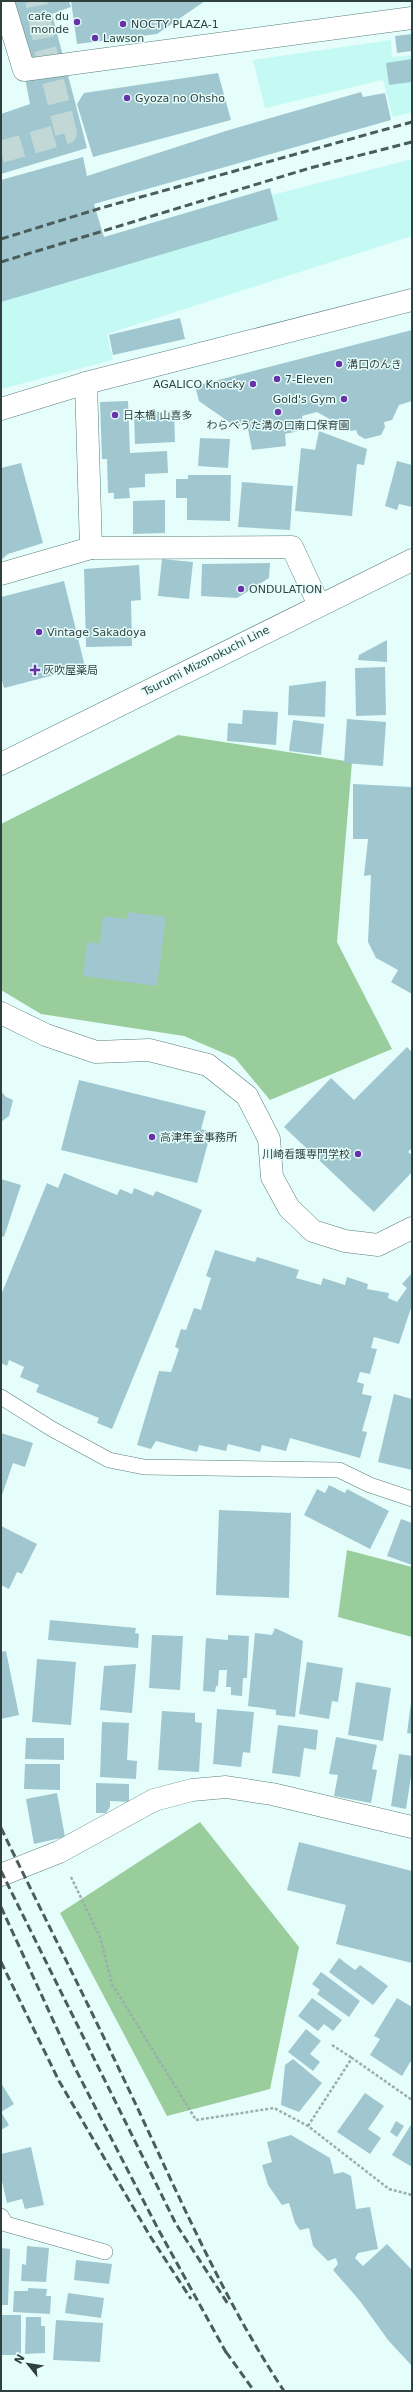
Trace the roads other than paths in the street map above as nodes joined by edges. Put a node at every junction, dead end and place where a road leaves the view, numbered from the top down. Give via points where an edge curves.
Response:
1 (3, 1) edge
2 (412, 18) edge
3 (412, 300) edge
4 (86, 383) junction
5 (1, 409) edge
6 (91, 548) junction
7 (412, 560) edge
8 (1, 574) edge
9 (319, 605) junction
10 (1, 764) edge
11 (1, 1013) edge
12 (412, 1228) edge
13 (1, 1396) edge
14 (412, 1499) edge
15 (412, 1827) edge
16 (1, 1875) edge
17 (3, 2222) edge
18 (105, 2252) dead end

1 - 2 street via 24,70
3 - 4 street
4 - 5 street
4 - 6 street
6 - 8 street
6 - 9 street via 292,547
7 - 9 street, Tsurumi Mizonokuchi Line
9 - 10 street, Tsurumi Mizonokuchi Line
11 - 12 street via 46,1035 96,1052 149,1050 208,1066 247,1096 269,1140 272,1177 289,1208 313,1231 345,1241 378,1245
13 - 14 lane via 52,1429 109,1460 144,1467 339,1470 370,1485
15 - 16 street via 272,1794 226,1787 192,1790 154,1800 59,1852
17 - 18 lane

